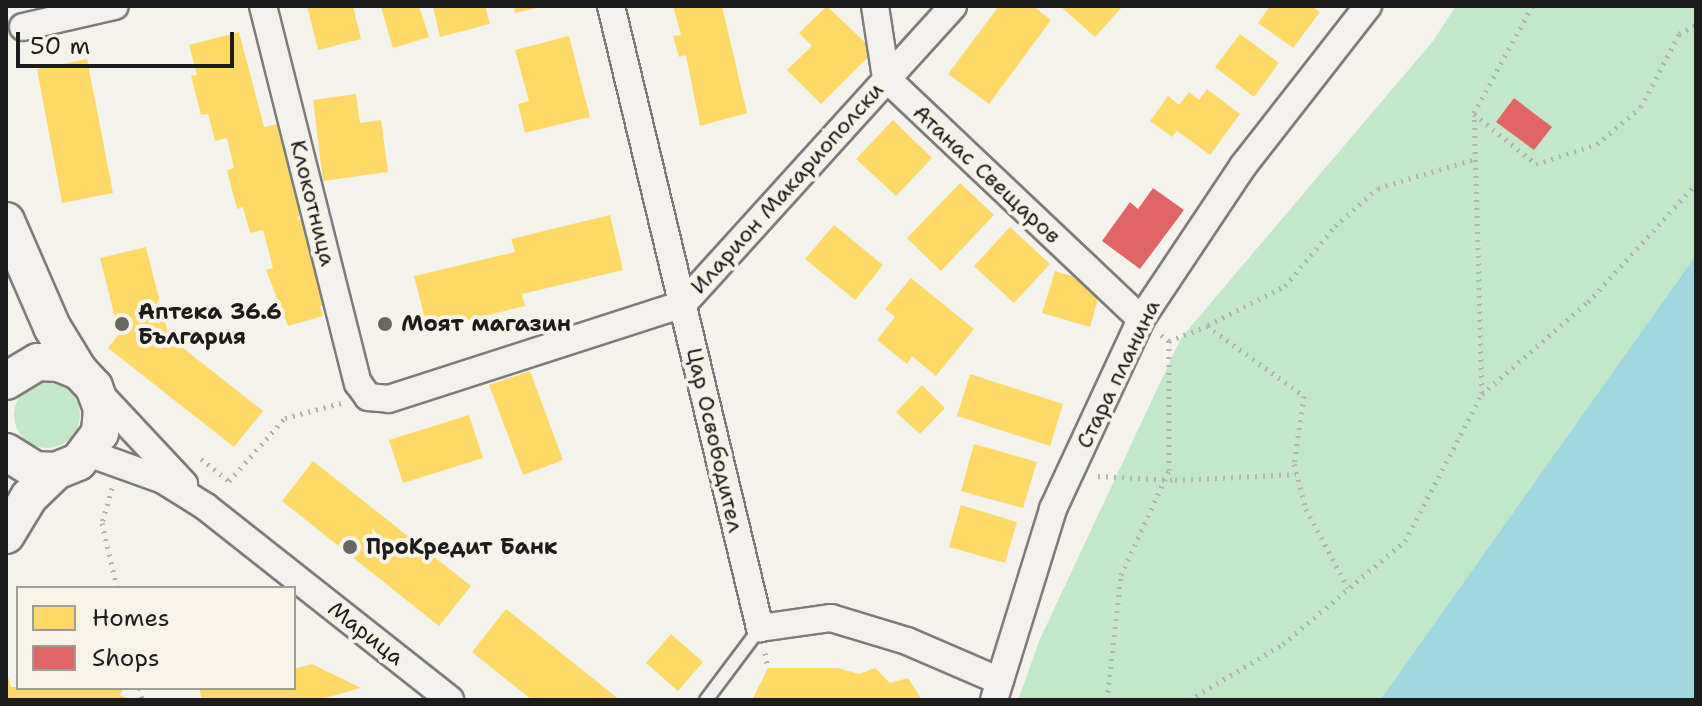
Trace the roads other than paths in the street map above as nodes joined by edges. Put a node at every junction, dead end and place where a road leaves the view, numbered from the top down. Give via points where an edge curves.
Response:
1 (115, 6) edge
2 (263, 6) edge
3 (611, 6) edge
4 (875, 6) edge
5 (953, 6) edge
6 (1368, 6) edge
7 (23, 27) dead end
8 (886, 78) junction
9 (6, 221) edge
10 (683, 304) junction
11 (1141, 319) junction
12 (86, 379) junction
13 (6, 381) edge
14 (368, 397) joint
15 (6, 452) edge
16 (104, 459) junction
17 (56, 471) junction
18 (206, 507) junction
19 (6, 535) edge
20 (760, 628) junction
21 (997, 690) edge
22 (450, 700) edge
23 (706, 700) edge

1 - 7 street
2 - 14 street, Клокотница via 358,383
3 - 10 street, Цар Освободител
4 - 8 street
5 - 8 street, Иларион Макариополски
6 - 11 street, Стара планина via 1243,166
8 - 10 street, Иларион Макариополски
8 - 11 street, Атанас Свещаров
9 - 12 main road via 52,327
10 - 14 street, Иларион Макариополски via 389,399
10 - 20 street, Цар Освободител
11 - 21 street, Стара планина via 1053,509
12 - 13 main road via 59,363 38,362
12 - 16 main road via 102,409
12 - 18 street
15 - 17 main road via 35,470
16 - 17 main road
16 - 18 street via 163,480
17 - 19 main road via 29,497
18 - 22 street, Марица
20 - 21 street via 831,618 907,641
20 - 23 lane

